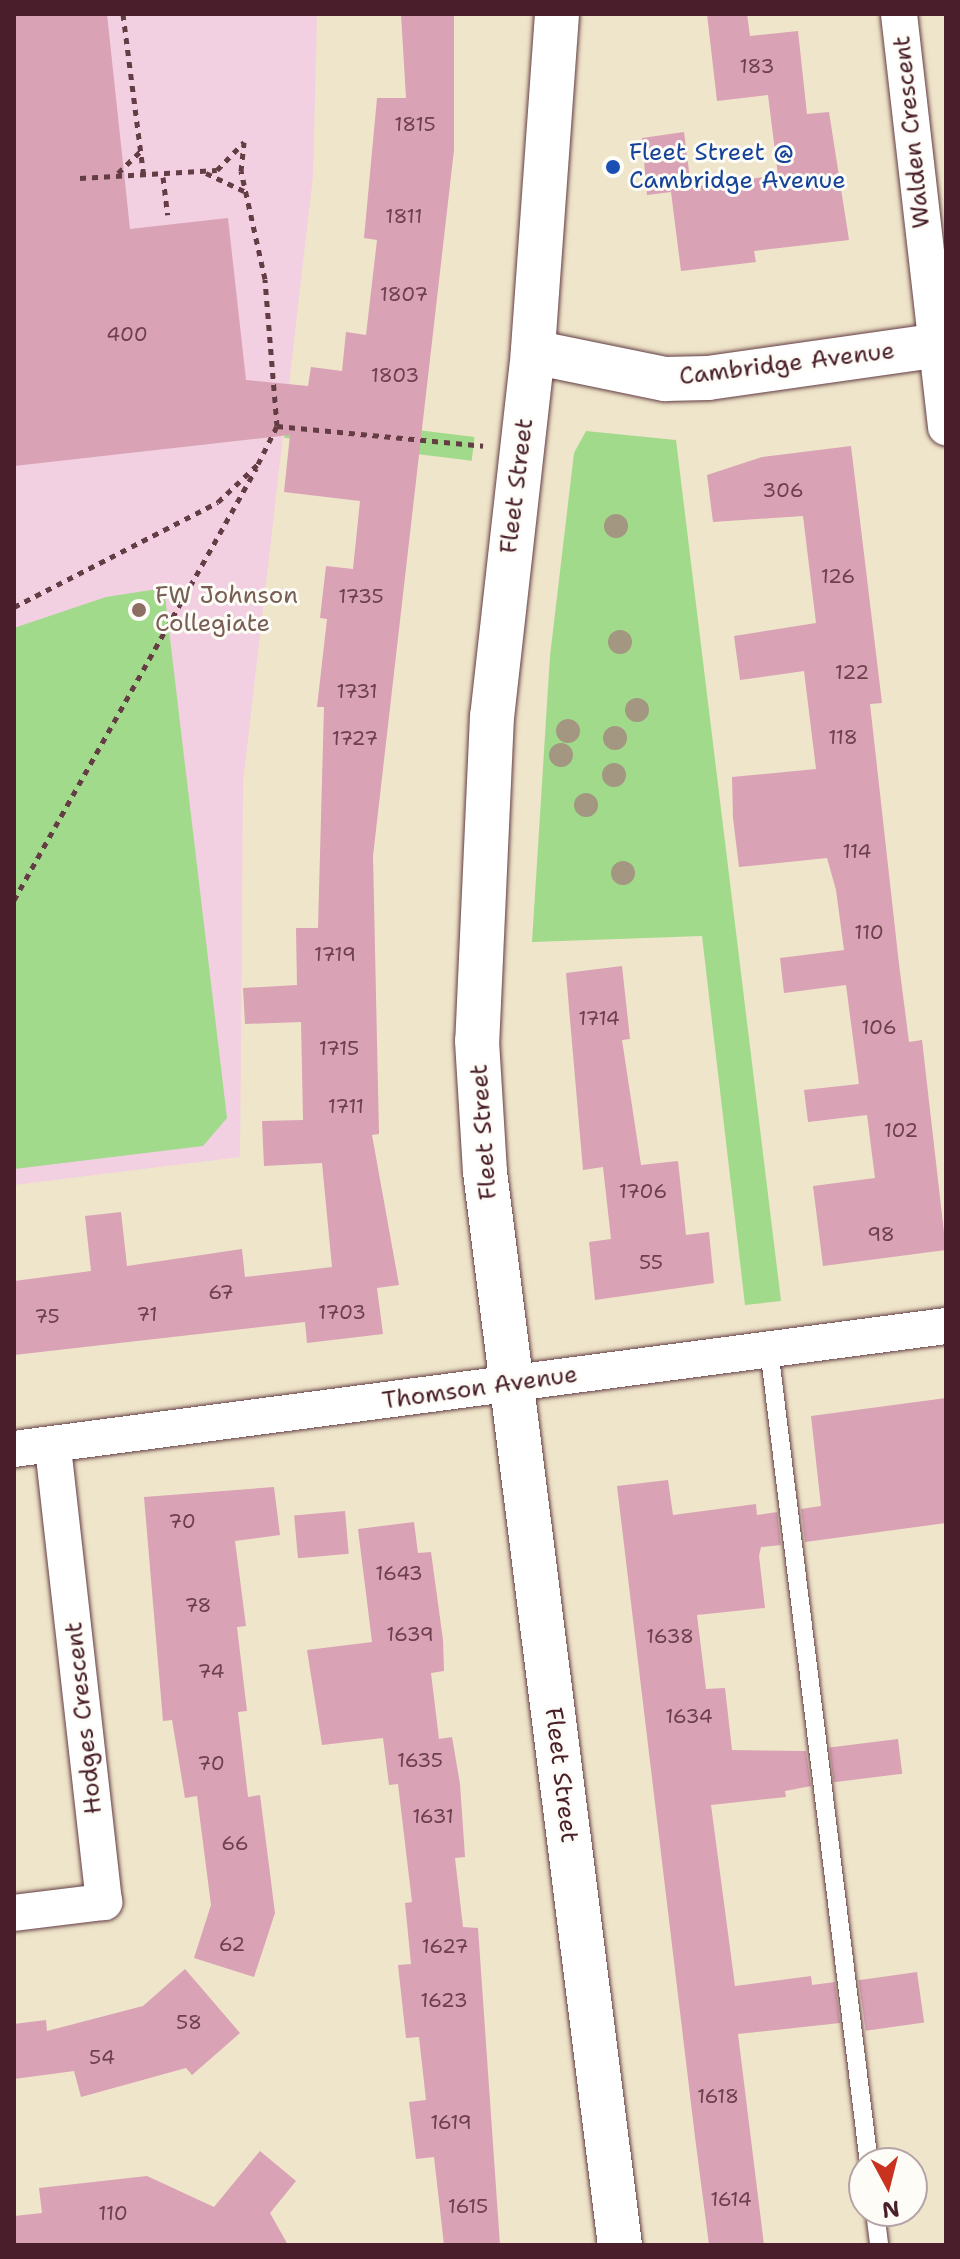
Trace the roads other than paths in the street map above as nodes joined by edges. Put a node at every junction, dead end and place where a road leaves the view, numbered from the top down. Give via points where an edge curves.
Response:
1 (557, 14) edge
2 (899, 14) edge
3 (941, 345) edge
4 (533, 352) junction
5 (946, 427) edge
6 (946, 1326) edge
7 (769, 1349) junction
8 (510, 1384) junction
9 (53, 1445) junction
10 (14, 1449) edge
11 (14, 1913) edge
12 (867, 2147) edge
13 (620, 2245) edge

1 - 4 street, Fleet Street
2 - 3 street, Walden Crescent
3 - 4 street, Cambridge Avenue via 708,378 665,379
3 - 5 street, Walden Crescent
4 - 8 street, Fleet Street via 494,701 479,927 485,1172
6 - 7 street, Thomson Avenue
7 - 8 street, Thomson Avenue
7 - 12 lane
8 - 9 street, Thomson Avenue
8 - 13 street, Fleet Street
9 - 10 street, Thomson Avenue
9 - 11 street, Hodges Crescent via 104,1902

